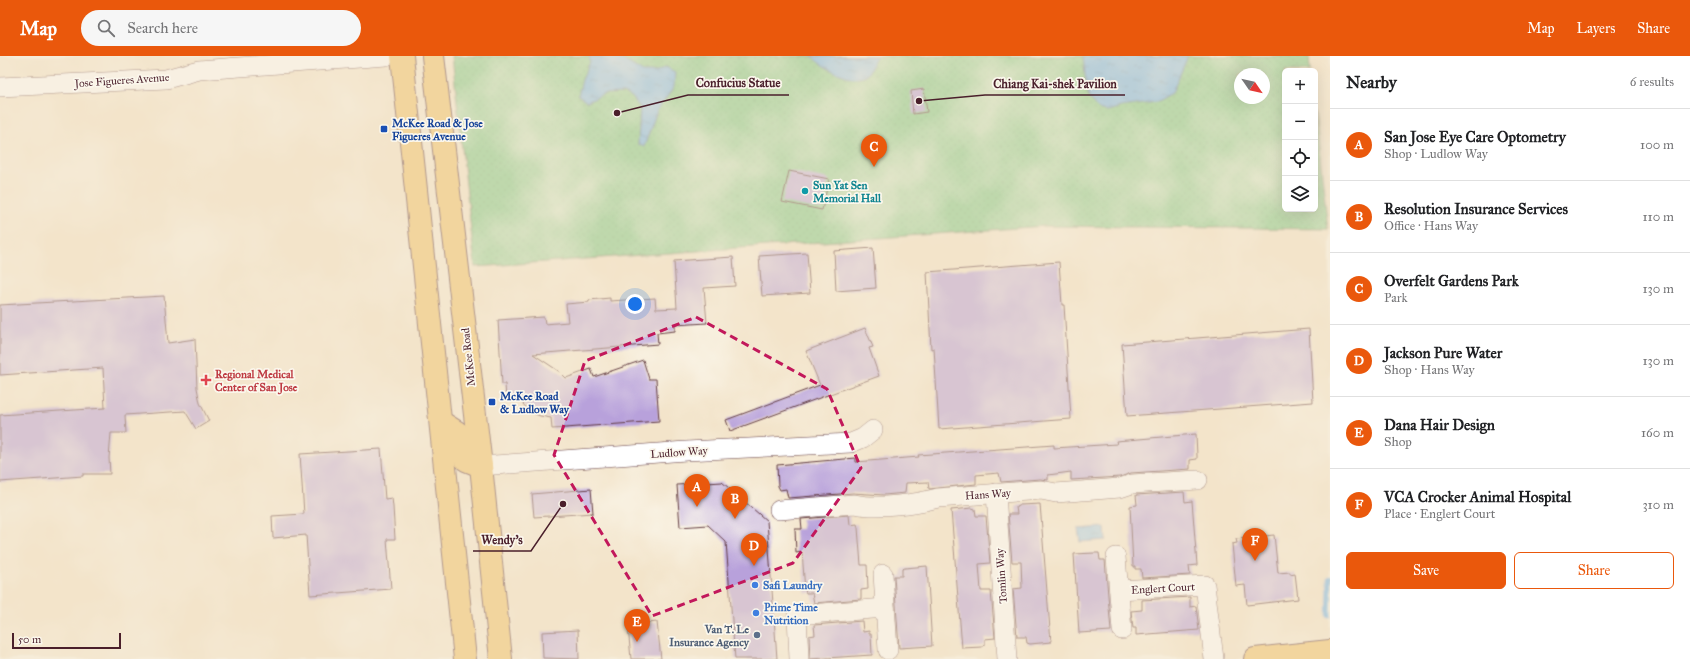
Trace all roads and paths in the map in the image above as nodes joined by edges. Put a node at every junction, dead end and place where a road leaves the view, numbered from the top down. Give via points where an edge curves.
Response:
1 (386, 56) edge
2 (402, 56) edge
3 (433, 56) edge
4 (0, 87) edge
5 (441, 422) junction
6 (873, 430) dead end
7 (481, 466) junction
8 (1198, 480) dead end
9 (996, 493) junction
10 (779, 510) dead end
11 (1116, 557) dead end
12 (883, 574) dead end
13 (1119, 590) junction
14 (885, 608) junction
15 (1122, 630) dead end
16 (462, 631) junction
17 (888, 650) dead end
18 (1330, 651) edge
19 (502, 657) edge
20 (455, 659) edge
21 (465, 659) edge
22 (799, 659) edge
23 (1007, 659) edge
24 (1214, 659) edge
25 (1256, 659) edge

1 - 4 street, Jose Figueres Avenue via 199,70 166,79
2 - 5 main road
3 - 7 main road, McKee Road
5 - 7 main road via 457,432 460,450 466,460
5 - 16 main road
6 - 7 street, Ludlow Way via 851,443 686,451
7 - 19 main road, McKee Road
8 - 9 street, Hans Way via 1132,484 1120,488 1056,493 1041,490
9 - 10 street, Hans Way via 873,506 854,504
9 - 23 street, Tomlin Way
11 - 13 street, Englert Court
12 - 14 street
13 - 15 street, Englert Court
13 - 24 street, Englert Court via 1205,585
14 - 17 street
14 - 22 street via 797,615
16 - 20 main road
16 - 21 main road
18 - 25 main road

